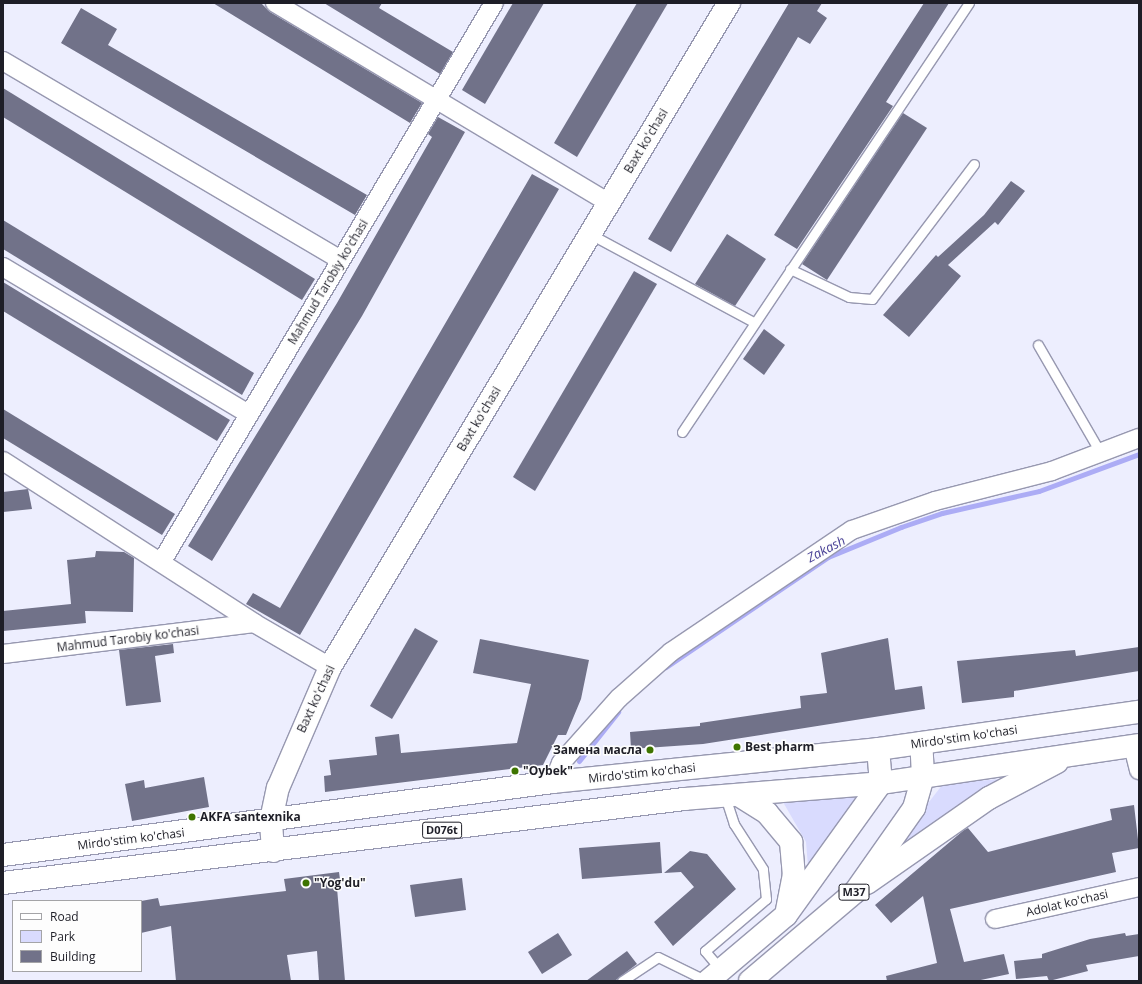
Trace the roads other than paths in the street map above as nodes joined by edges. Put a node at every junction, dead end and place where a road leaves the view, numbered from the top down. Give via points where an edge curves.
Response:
1 (275, 3) edge
2 (494, 3) edge
3 (729, 3) edge
4 (968, 3) edge
5 (3, 61) edge
6 (435, 102) junction
7 (974, 164) dead end
8 (609, 203) junction
9 (590, 234) junction
10 (341, 260) junction
11 (3, 267) edge
12 (790, 269) junction
13 (754, 323) junction
14 (1038, 345) dead end
15 (249, 414) junction
16 (682, 432) dead end
17 (1139, 438) edge
18 (1100, 452) junction
19 (3, 461) edge
20 (22, 472) junction
21 (3, 474) edge
22 (162, 561) junction
23 (254, 623) junction
24 (3, 654) edge
25 (330, 667) junction
26 (1139, 712) edge
27 (921, 743) junction
28 (1136, 745) edge
29 (878, 749) junction
30 (1071, 754) junction
31 (1139, 770) edge
32 (923, 776) junction
33 (553, 782) junction
34 (881, 783) junction
35 (732, 797) junction
36 (271, 820) junction
37 (273, 851) junction
38 (3, 855) edge
39 (3, 883) edge
40 (1139, 887) edge
41 (855, 892) junction
42 (786, 915) junction
43 (995, 919) dead end
44 (712, 977) edge
45 (622, 981) edge
46 (750, 981) edge

1 - 6 street
2 - 6 street, Mahmud Tarobiy ko'chasi
3 - 8 main road, Baxt koʻchasi
4 - 12 lane
5 - 10 street
6 - 8 street
6 - 10 street, Mahmud Tarobiy ko'chasi
7 - 12 lane via 872,299 849,297
8 - 9 main road, Baxt koʻchasi
9 - 13 lane
9 - 25 main road, Baxt koʻchasi
10 - 15 street, Mahmud Tarobiy ko'chasi
11 - 15 street
12 - 13 lane
13 - 16 lane
14 - 18 lane
15 - 22 street, Mahmud Tarobiy ko'chasi
17 - 18 street
18 - 33 street via 1052,471 935,501 852,530 671,652 619,698 561,763
19 - 20 street
20 - 21 street
20 - 22 street
22 - 23 street
23 - 24 street, Mahmud Tarobiy ko'chasi
23 - 25 street
25 - 36 main road, Baxt koʻchasi via 290,755
26 - 27 main road, Mirdo'stim ko'chasi
27 - 29 main road, Mirdo'stim ko'chasi
27 - 32 main road, M37
28 - 30 main road, M37
28 - 31 street
29 - 33 main road, Mirdo'stim ko'chasi
29 - 34 main road
30 - 32 main road, M37
30 - 41 main road, M37 via 989,798
32 - 34 main road, M37
32 - 41 main road, M37 via 914,808
33 - 36 main road, Mirdo'stim ko'chasi
34 - 35 main road, D076t
34 - 42 main road
35 - 37 main road, D076t
35 - 42 main road via 767,813 791,842 794,874
35 - 44 lane via 734,824 763,869 766,899 705,951
36 - 37 main road, Baxt koʻchasi
36 - 38 main road, Mirdo'stim ko'chasi
37 - 39 main road, D076t
40 - 43 street, Adolat ko'chasi
41 - 46 main road, M37
42 - 44 main road
44 - 45 lane via 658,957

